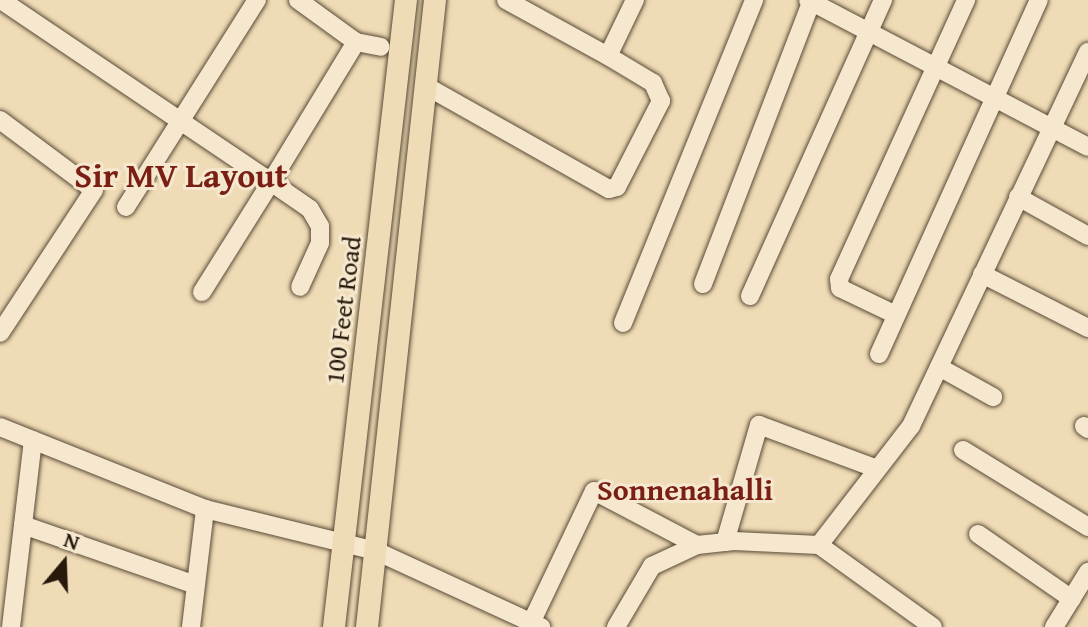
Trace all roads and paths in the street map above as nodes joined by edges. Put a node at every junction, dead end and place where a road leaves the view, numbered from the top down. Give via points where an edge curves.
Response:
1 (257, 0) edge
2 (298, 0) edge
3 (406, 0) edge
4 (435, 0) edge
5 (506, 0) edge
6 (635, 0) edge
7 (754, 0) edge
8 (883, 0) edge
9 (966, 0) edge
10 (1039, 0) edge
11 (810, 1) edge
12 (12, 3) edge
13 (868, 32) junction
14 (356, 42) junction
15 (381, 47) dead end
16 (1088, 53) edge
17 (608, 56) junction
18 (935, 65) junction
19 (426, 86) junction
20 (993, 96) junction
21 (183, 119) junction
22 (0, 120) edge
23 (1052, 127) junction
24 (1088, 147) edge
25 (271, 182) junction
26 (1018, 197) junction
27 (126, 207) dead end
28 (1088, 236) edge
29 (982, 274) junction
30 (703, 284) dead end
31 (300, 287) dead end
32 (202, 292) dead end
33 (750, 296) dead end
34 (896, 315) junction
35 (623, 323) dead end
36 (1088, 328) edge
37 (0, 333) edge
38 (879, 354) dead end
39 (939, 367) junction
40 (993, 397) dead end
41 (0, 427) edge
42 (33, 440) junction
43 (963, 450) dead end
44 (877, 469) junction
45 (205, 509) junction
46 (23, 525) junction
47 (1088, 527) edge
48 (978, 534) dead end
49 (725, 542) junction
50 (697, 545) junction
51 (819, 545) junction
52 (342, 547) junction
53 (376, 551) junction
54 (1088, 572) edge
55 (195, 585) junction
56 (1072, 599) junction
57 (536, 625) edge
58 (11, 627) edge
59 (191, 627) edge
60 (334, 627) edge
61 (367, 627) edge
62 (616, 627) edge
63 (933, 627) edge
64 (1054, 627) edge

1 - 21 street
2 - 14 street
3 - 52 main road, 100 Feet Road
4 - 19 main road
5 - 17 street
6 - 17 street
7 - 35 street
8 - 13 street
9 - 18 street
10 - 20 street
11 - 13 street
11 - 30 street
12 - 21 street
13 - 18 street
13 - 33 street
14 - 15 street
14 - 25 street
16 - 23 street
17 - 19 street via 653,83 661,101 617,187 609,189
18 - 20 street
18 - 34 street via 839,279 840,288
19 - 53 main road
20 - 23 street
20 - 34 street
21 - 25 street
21 - 27 street
22 - 37 street via 94,190
23 - 24 street
23 - 26 street
25 - 31 street via 310,209 320,226 320,243
25 - 32 street
26 - 28 street
26 - 29 street
29 - 36 street
29 - 39 street
34 - 38 street
39 - 40 street
39 - 44 street via 911,426
41 - 42 street
42 - 45 street
42 - 46 street
43 - 47 street
44 - 49 street via 759,425
44 - 51 street
45 - 52 street
45 - 55 street
46 - 55 street
46 - 58 street
48 - 56 street
49 - 50 street
49 - 51 street
50 - 57 street via 594,491
50 - 62 street via 652,566
51 - 63 street
52 - 53 street
52 - 60 main road, 100 Feet Road
53 - 57 street
53 - 61 main road
54 - 56 street
55 - 59 street
56 - 64 street

